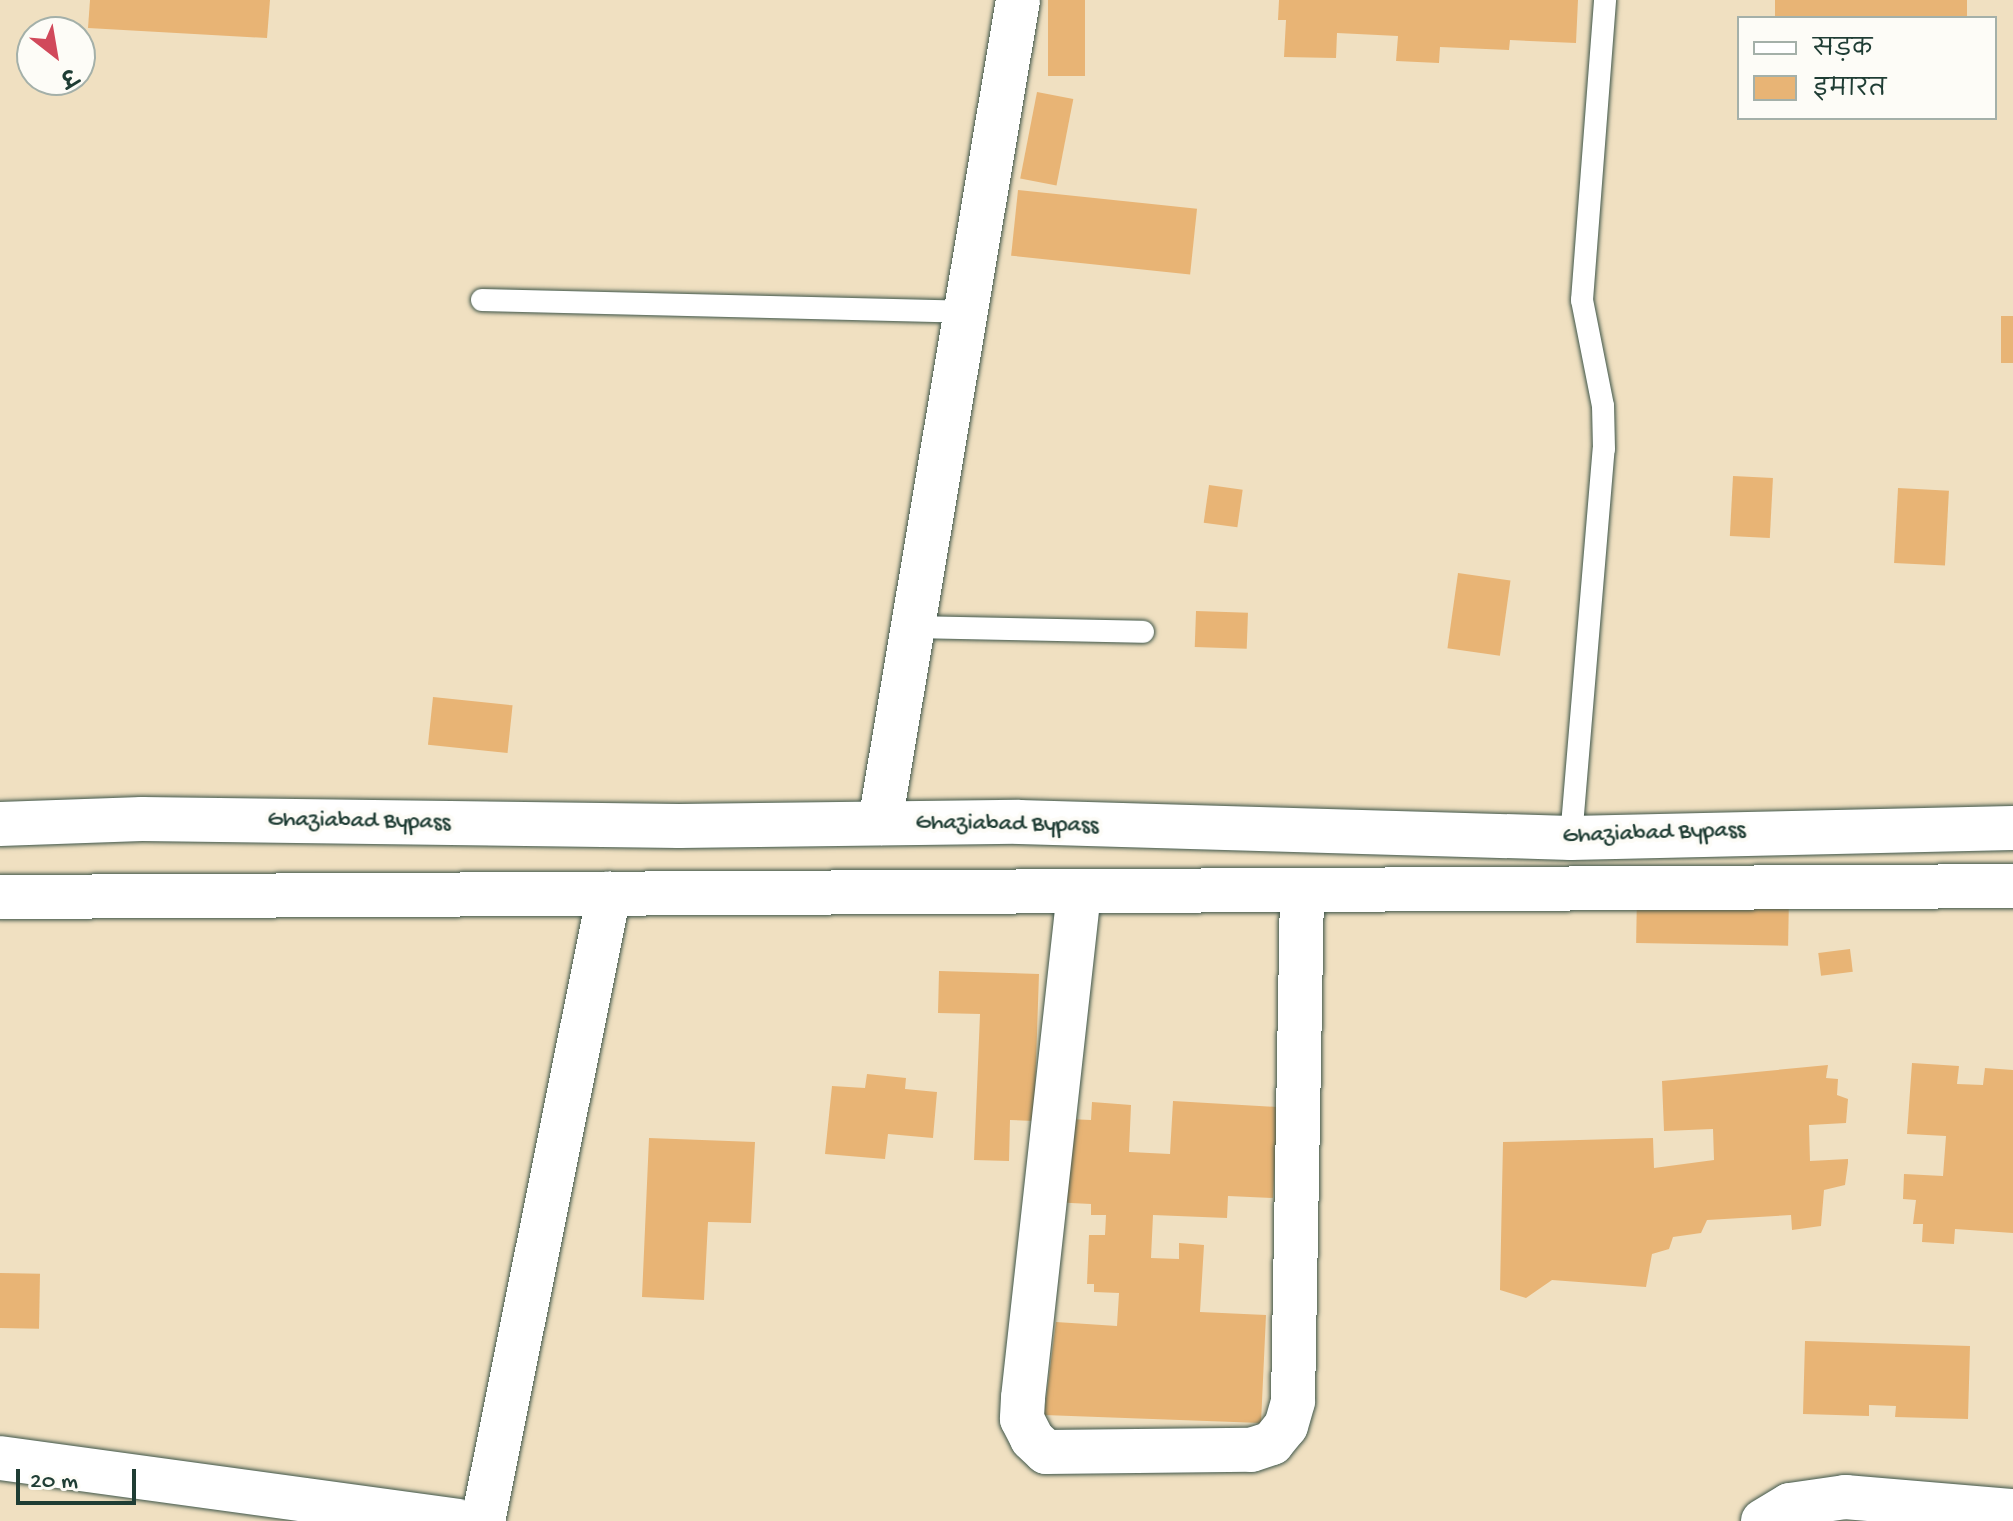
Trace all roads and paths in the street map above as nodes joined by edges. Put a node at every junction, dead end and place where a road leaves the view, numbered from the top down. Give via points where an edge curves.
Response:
1 (1018, 0) edge
2 (1605, 0) edge
3 (482, 300) dead end
4 (965, 312) junction
5 (911, 627) junction
6 (1143, 632) dead end
7 (880, 823) junction
8 (0, 824) edge
9 (2013, 828) edge
10 (1571, 838) junction
11 (2013, 886) edge
12 (1302, 890) junction
13 (1079, 892) junction
14 (609, 894) junction
15 (0, 897) edge
16 (0, 1458) edge
17 (2013, 1511) edge
18 (458, 1521) edge
19 (483, 1521) edge
20 (1763, 1521) edge

1 - 4 main road
2 - 10 lane via 1582,300 1603,406 1604,449
3 - 4 lane
4 - 5 main road
5 - 6 lane
5 - 7 main road
7 - 8 main road, Ghaziabad Bypass via 142,819
7 - 10 main road, Ghaziabad Bypass
9 - 10 main road, Ghaziabad Bypass
11 - 12 main road
12 - 13 main road
12 - 13 main road via 1293,1401 1286,1426 1272,1443 1251,1450 1046,1452 1022,1419 1023,1398
13 - 14 main road
14 - 15 main road
14 - 19 main road
16 - 18 main road
17 - 20 main road via 1845,1497 1790,1505

